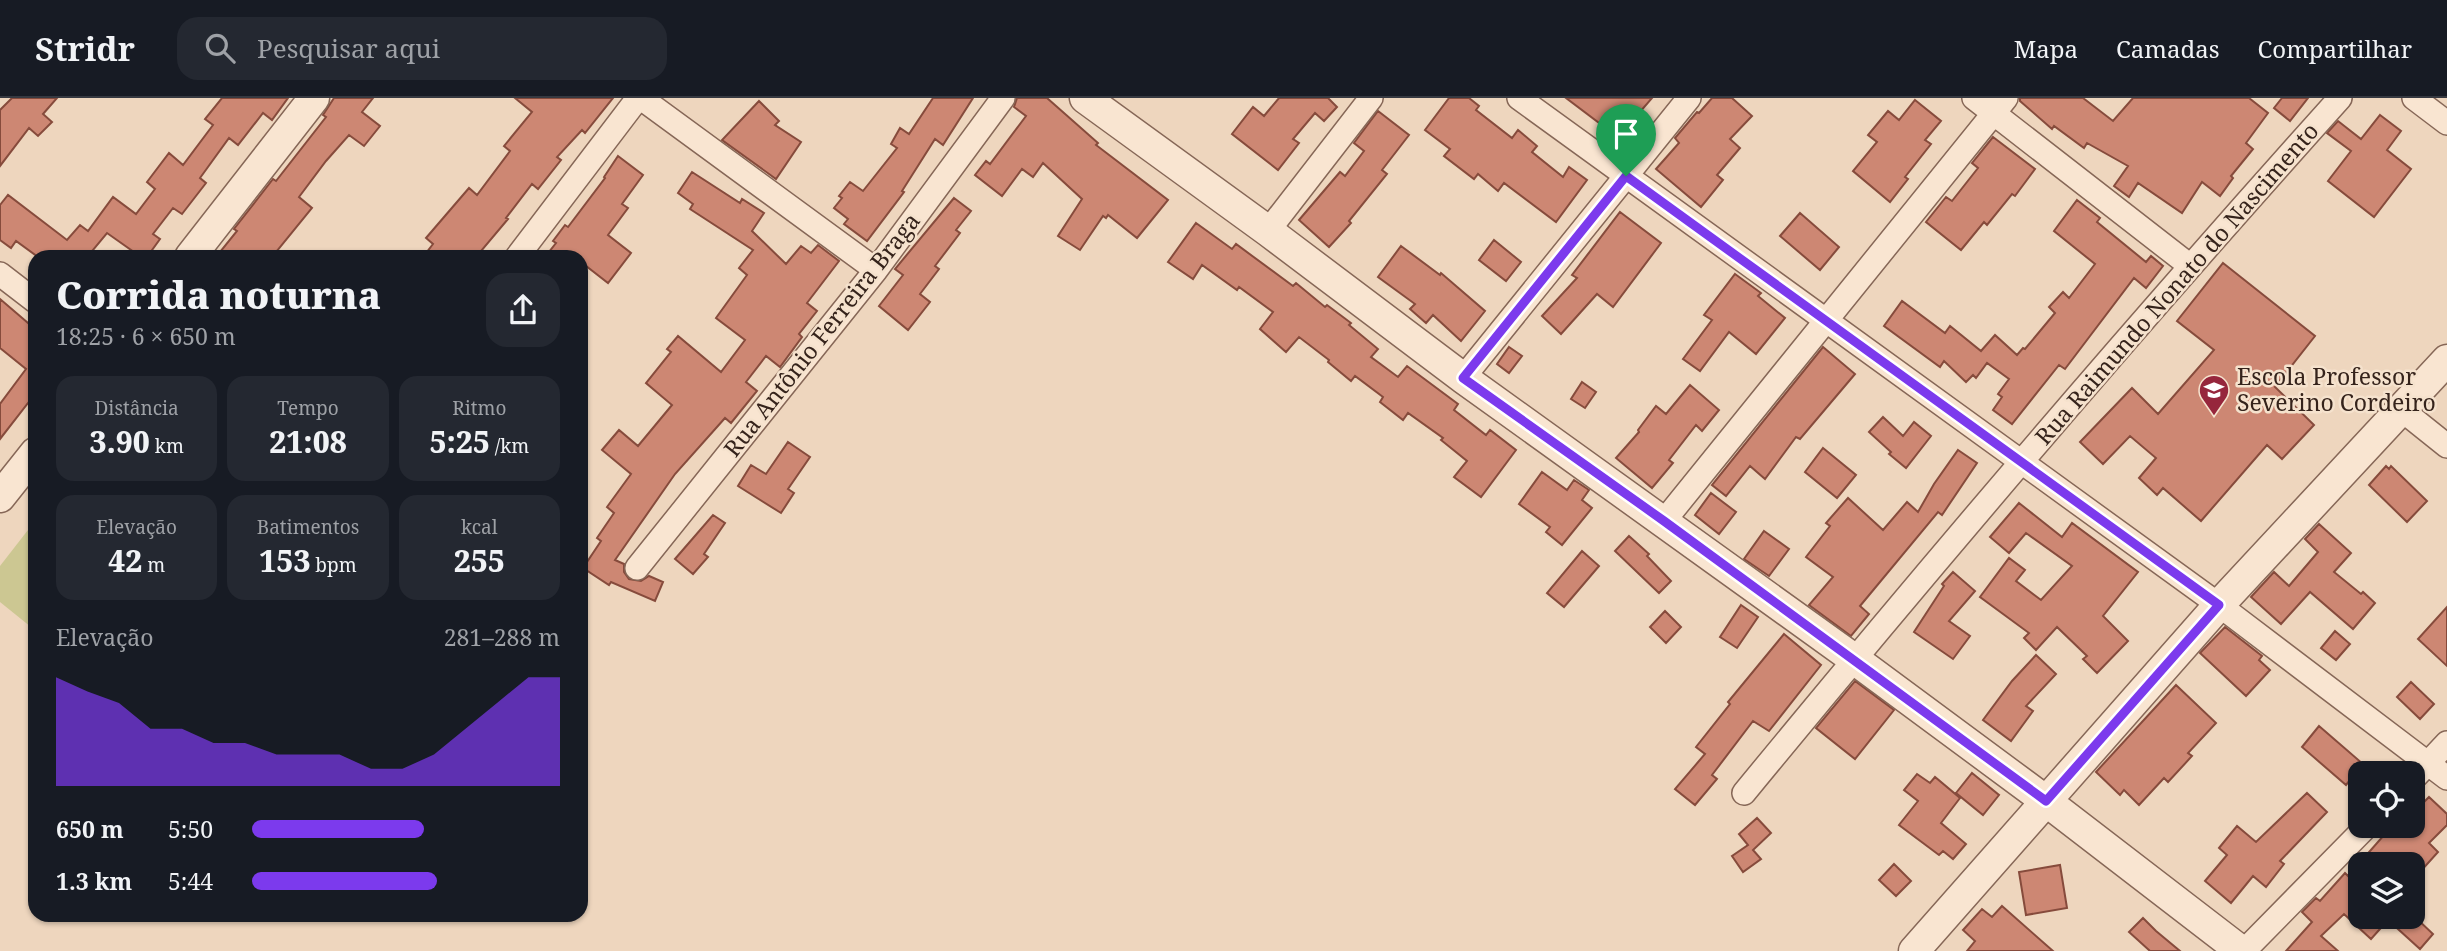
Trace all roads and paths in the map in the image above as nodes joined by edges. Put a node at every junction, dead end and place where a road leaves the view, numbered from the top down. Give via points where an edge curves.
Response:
1 (314, 98) edge
2 (639, 98) edge
3 (1003, 98) edge
4 (1085, 98) edge
5 (1371, 98) edge
6 (1519, 98) edge
7 (1689, 98) edge
8 (1973, 98) edge
9 (2340, 98) edge
10 (2414, 98) edge
11 (2000, 105) edge
12 (2447, 123) edge
13 (1626, 176) junction
14 (1268, 231) junction
15 (195, 250) edge
16 (522, 250) edge
17 (2189, 265) junction
18 (876, 270) junction
19 (0, 274) edge
20 (28, 295) edge
21 (1826, 320) junction
22 (2447, 360) edge
23 (1463, 378) junction
24 (2402, 410) junction
25 (2447, 446) edge
26 (28, 462) edge
27 (2022, 462) junction
28 (0, 497) edge
29 (1664, 521) junction
30 (637, 568) dead end
31 (2219, 605) junction
32 (1854, 659) junction
33 (2447, 743) edge
34 (2409, 761) edge
35 (2425, 767) edge
36 (2425, 772) edge
37 (2447, 778) edge
38 (1744, 793) dead end
39 (2046, 801) junction
40 (2355, 838) edge
41 (1914, 951) edge
42 (2242, 951) edge

1 - 15 street
2 - 16 street
2 - 18 street
3 - 18 street, Rua Antônio Ferreira Braga
4 - 14 street
5 - 14 street
6 - 13 street
7 - 13 street
8 - 11 street
9 - 17 street, Rua Raimundo Nonato do Nascimento
10 - 12 street
11 - 17 street
11 - 21 street
13 - 21 street
13 - 23 street
14 - 23 street
17 - 27 street, Rua Raimundo Nonato do Nascimento
18 - 30 street, Rua Antônio Ferreira Braga
19 - 20 street
21 - 27 street
21 - 29 street
22 - 24 street
23 - 29 street
24 - 25 street
24 - 31 street
26 - 28 street
27 - 31 street
27 - 32 street, Rua Raimundo Nonato do Nascimento
29 - 32 street
31 - 34 street
31 - 39 street
32 - 38 street, Rua Raimundo Nonato do Nascimento
32 - 39 street
33 - 35 street
36 - 37 street
39 - 41 street
39 - 42 street
40 - 42 street

